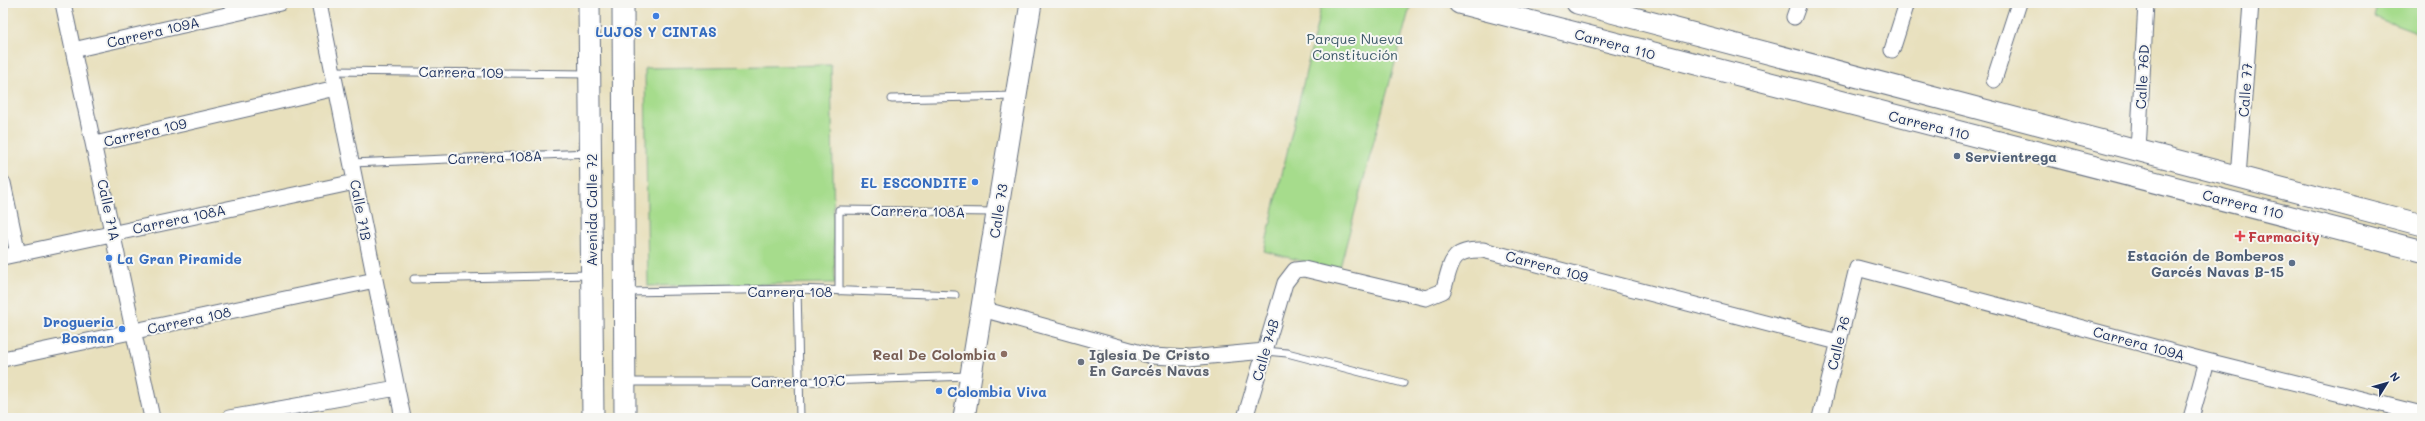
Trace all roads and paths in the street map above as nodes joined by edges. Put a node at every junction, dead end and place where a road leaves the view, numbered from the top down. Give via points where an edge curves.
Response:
1 (63, 3) edge
2 (280, 3) edge
3 (319, 3) edge
4 (589, 3) edge
5 (623, 3) edge
6 (1031, 3) edge
7 (1459, 3) edge
8 (1577, 3) edge
9 (1907, 3) edge
10 (2018, 3) edge
11 (2146, 3) edge
12 (2251, 3) edge
13 (73, 50) junction
14 (1892, 50) dead end
15 (333, 71) junction
16 (590, 74) junction
17 (1994, 80) dead end
18 (336, 88) junction
19 (1016, 96) junction
20 (892, 98) dead end
21 (95, 144) junction
22 (2138, 151) junction
23 (591, 153) junction
24 (352, 163) junction
25 (2238, 177) junction
26 (356, 182) junction
27 (3, 183) edge
28 (2285, 190) junction
29 (998, 212) junction
30 (2280, 213) junction
31 (2422, 225) edge
32 (113, 233) junction
33 (2422, 251) edge
34 (10, 255) edge
35 (1857, 268) joint
36 (592, 275) junction
37 (414, 279) dead end
38 (375, 280) junction
39 (1285, 282) joint
40 (797, 290) junction
41 (839, 290) junction
42 (625, 292) junction
43 (955, 296) dead end
44 (982, 309) junction
45 (134, 332) junction
46 (1838, 342) junction
47 (1265, 351) junction
48 (3, 359) edge
49 (2207, 361) junction
50 (971, 376) junction
51 (625, 382) junction
52 (800, 382) junction
53 (1403, 383) dead end
54 (397, 388) junction
55 (2422, 414) edge
56 (152, 418) edge
57 (229, 418) edge
58 (403, 418) edge
59 (593, 418) edge
60 (626, 418) edge
61 (800, 418) edge
62 (964, 418) edge
63 (1245, 418) edge
64 (1820, 418) edge
65 (2191, 418) edge

1 - 13 street, Calle 71A
2 - 13 street, Carrera 109A
3 - 15 street, Calle 71B
4 - 16 main road, Avenida Calle 72
5 - 42 main road
6 - 19 main road, Calle 73
7 - 30 main road, Carrera 110
8 - 22 main road, Carrera 110
9 - 14 street
10 - 17 street
11 - 22 street, Calle 76D
12 - 25 street, Calle 77
13 - 21 street, Calle 71A
15 - 16 lane, Carrera 109
15 - 18 street, Calle 71B
16 - 23 main road, Avenida Calle 72
18 - 21 street, Carrera 109
18 - 24 street, Calle 71B
19 - 20 lane
19 - 29 main road, Calle 73
21 - 32 street, Calle 71A
22 - 25 main road, Carrera 110
23 - 24 lane, Carrera 108A
23 - 36 main road, Avenida Calle 72
24 - 26 street, Calle 71B
25 - 28 main road, Carrera 110
26 - 32 street, Carrera 108A
26 - 38 street, Calle 71B
27 - 34 street
28 - 30 main road
28 - 31 main road, Carrera 110
29 - 41 lane, Carrera 108A via 838,210
29 - 44 main road, Calle 73
30 - 33 main road, Carrera 110
32 - 34 street, Carrera 108A
32 - 45 street, Calle 71A
35 - 46 street, Calle 76
35 - 49 street, Carrera 109A
36 - 37 lane
36 - 59 main road, Avenida Calle 72
38 - 45 street, Carrera 108
38 - 54 street, Calle 71B
39 - 46 street, Carrera 109 via 1295,270 1304,269 1426,298 1442,291 1459,252 1466,249 1483,250
39 - 47 street, Calle 74B
40 - 41 lane, Carrera 108
40 - 42 lane, Carrera 108
40 - 52 lane
41 - 43 lane, Carrera 108
42 - 51 main road
44 - 47 street via 1152,356 1189,358
44 - 50 main road, Calle 73
45 - 48 street, Carrera 108
45 - 56 street, Calle 71A
46 - 64 street, Calle 76
47 - 53 lane via 1287,353
47 - 63 street, Calle 74B
49 - 55 street, Carrera 109A
49 - 65 street
50 - 52 lane, Carrera 107C
50 - 62 main road, Calle 73
51 - 52 lane, Carrera 107C
51 - 60 main road
52 - 61 lane
54 - 57 street
54 - 58 street, Calle 71B

